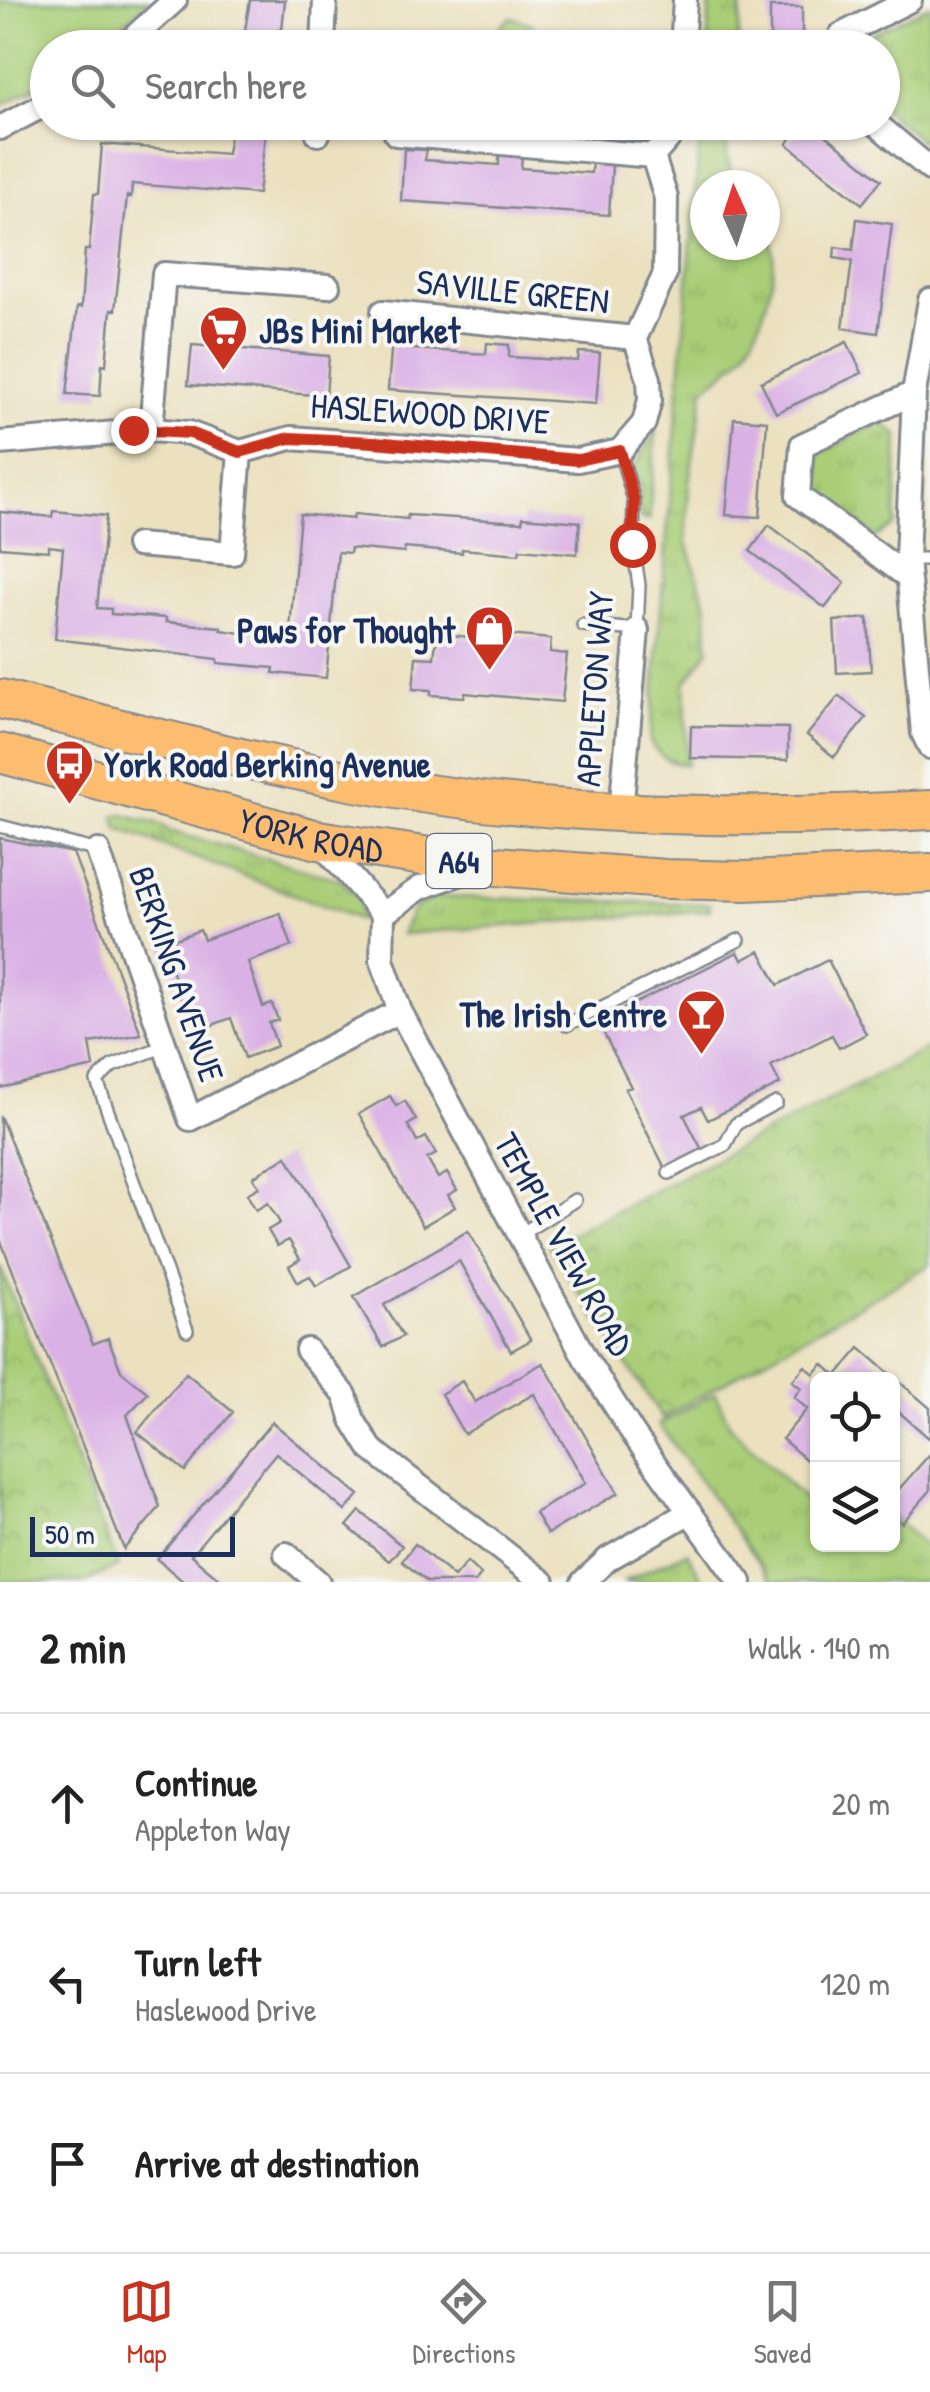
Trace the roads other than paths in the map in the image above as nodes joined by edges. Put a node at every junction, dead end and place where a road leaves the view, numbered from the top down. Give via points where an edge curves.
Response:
1 (175, 0) edge
2 (325, 0) edge
3 (685, 0) edge
4 (910, 0) edge
5 (142, 30) edge
6 (323, 30) edge
7 (683, 30) edge
8 (849, 30) edge
9 (30, 112) edge
10 (0, 128) edge
11 (466, 140) edge
12 (667, 140) edge
13 (895, 140) edge
14 (653, 156) junction
15 (930, 169) edge
16 (328, 286) dead end
17 (930, 300) edge
18 (383, 312) dead end
19 (635, 338) junction
20 (914, 393) junction
21 (151, 430) junction
22 (0, 443) edge
23 (620, 451) junction
24 (240, 452) junction
25 (138, 545) dead end
26 (915, 565) edge
27 (583, 626) dead end
28 (637, 630) junction
29 (0, 699) edge
30 (930, 747) edge
31 (0, 753) edge
32 (930, 810) edge
33 (621, 812) junction
34 (0, 826) edge
35 (318, 840) junction
36 (98, 851) joint
37 (483, 865) junction
38 (930, 874) edge
39 (382, 914) junction
40 (738, 940) dead end
41 (400, 1011) junction
42 (566, 1025) dead end
43 (165, 1046) junction
44 (776, 1103) dead end
45 (669, 1173) dead end
46 (575, 1200) dead end
47 (518, 1236) junction
48 (187, 1330) dead end
49 (306, 1350) dead end
50 (690, 1512) junction
51 (286, 1554) dead end
52 (318, 1582) edge
53 (543, 1582) edge
54 (583, 1582) edge
55 (740, 1582) edge

1 - 5 street
2 - 6 street
3 - 7 street
4 - 8 street
9 - 10 street
11 - 14 street
12 - 14 street
13 - 15 street
14 - 19 street via 666,198 665,274
16 - 21 street via 164,274
17 - 20 street
18 - 19 street, SAVILLE GREEN
19 - 23 street via 650,400 644,423
20 - 26 street
20 - 26 street via 802,445 798,496
21 - 22 street
21 - 24 street via 190,433
23 - 24 street, HASLEWOOD DRIVE via 578,460 290,438
23 - 28 lane, APPLETON WAY via 634,501
24 - 25 street via 232,552
26 - 30 street via 923,732
27 - 28 lane
28 - 33 street, APPLETON WAY
29 - 33 highway, YORK ROAD / A64 via 358,782
31 - 35 highway, YORK ROAD / A64
32 - 33 highway, YORK ROAD / A64 via 806,818
34 - 36 lane
35 - 37 highway, YORK ROAD / A64
35 - 39 street
36 - 43 street, BERKING AVENUE
37 - 38 highway, YORK ROAD / A64 via 745,881
37 - 39 street via 420,888
39 - 41 street, TEMPLE VIEW ROAD via 382,960
40 - 42 lane
41 - 43 street, BERKING AVENUE via 190,1119
41 - 47 street, TEMPLE VIEW ROAD
43 - 48 lane via 112,1066 96,1080
44 - 45 lane via 736,1124 725,1144
46 - 47 lane
47 - 50 street, TEMPLE VIEW ROAD via 585,1358
49 - 53 street via 344,1395 371,1449
50 - 54 street via 608,1559
50 - 55 street, TEMPLE VIEW ROAD
51 - 52 street

